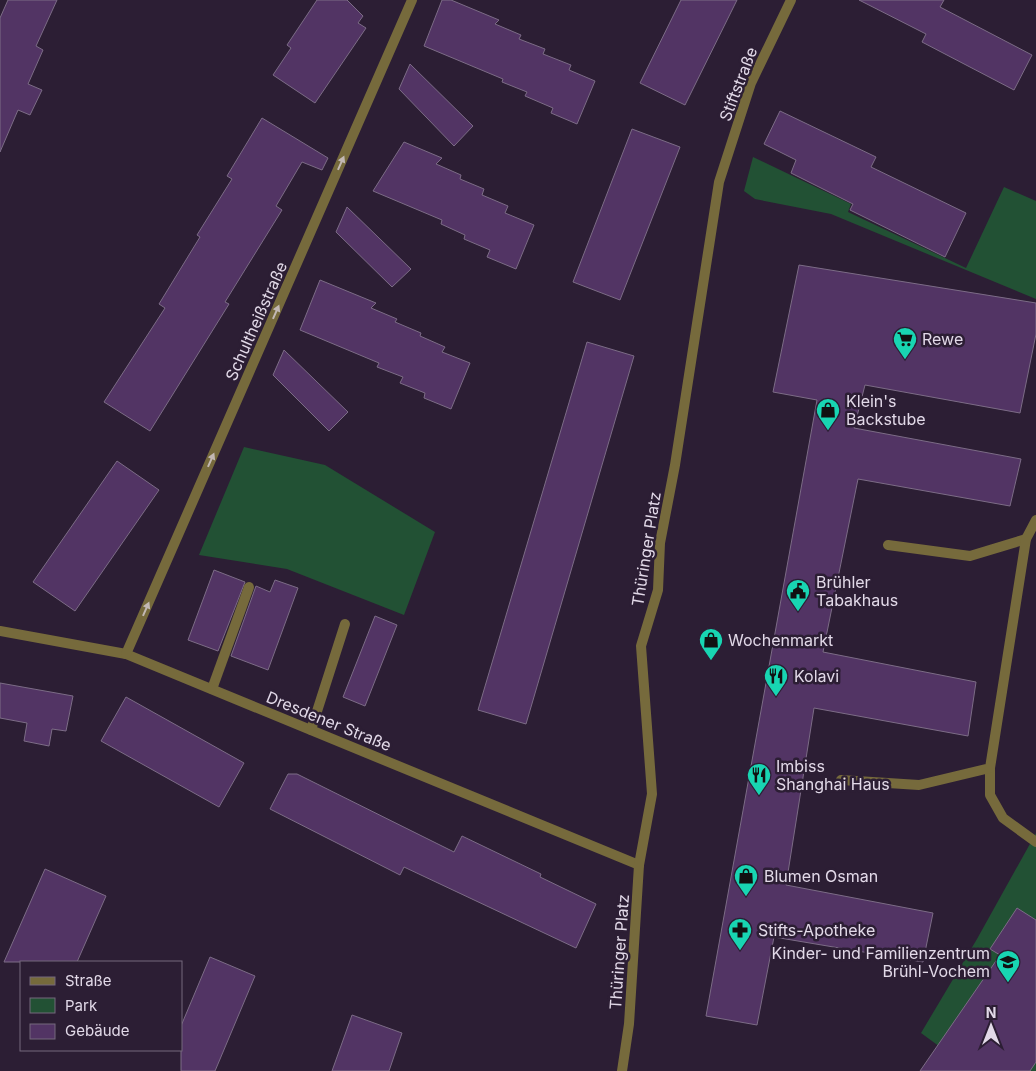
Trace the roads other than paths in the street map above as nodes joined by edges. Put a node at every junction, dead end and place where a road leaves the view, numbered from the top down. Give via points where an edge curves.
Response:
1 (412, 0) edge
2 (791, 0) edge
3 (719, 182) joint
4 (1036, 520) edge
5 (1026, 539) junction
6 (888, 545) dead end
7 (249, 587) dead end
8 (345, 624) dead end
9 (0, 631) edge
10 (126, 654) junction
11 (212, 689) junction
12 (311, 730) junction
13 (990, 768) junction
14 (841, 780) dead end
15 (1036, 842) edge
16 (639, 865) junction
17 (622, 1071) edge

10 -> 1 street, Schultheißstraße
2 - 3 street, Stiftstraße via 750,83
3 - 16 street, Thüringer Platz via 660,542 658,590 641,646 652,794
4 - 5 street
5 - 6 street via 970,556
5 - 13 street
7 - 11 street
8 - 12 street
9 - 10 street, Dresdener Straße
10 - 11 street, Dresdener Straße
11 - 12 street, Dresdener Straße
12 - 16 street, Dresdener Straße
13 - 14 street via 919,785
13 - 15 street via 990,795 1003,818
16 - 17 street, Thüringer Platz via 629,1024

